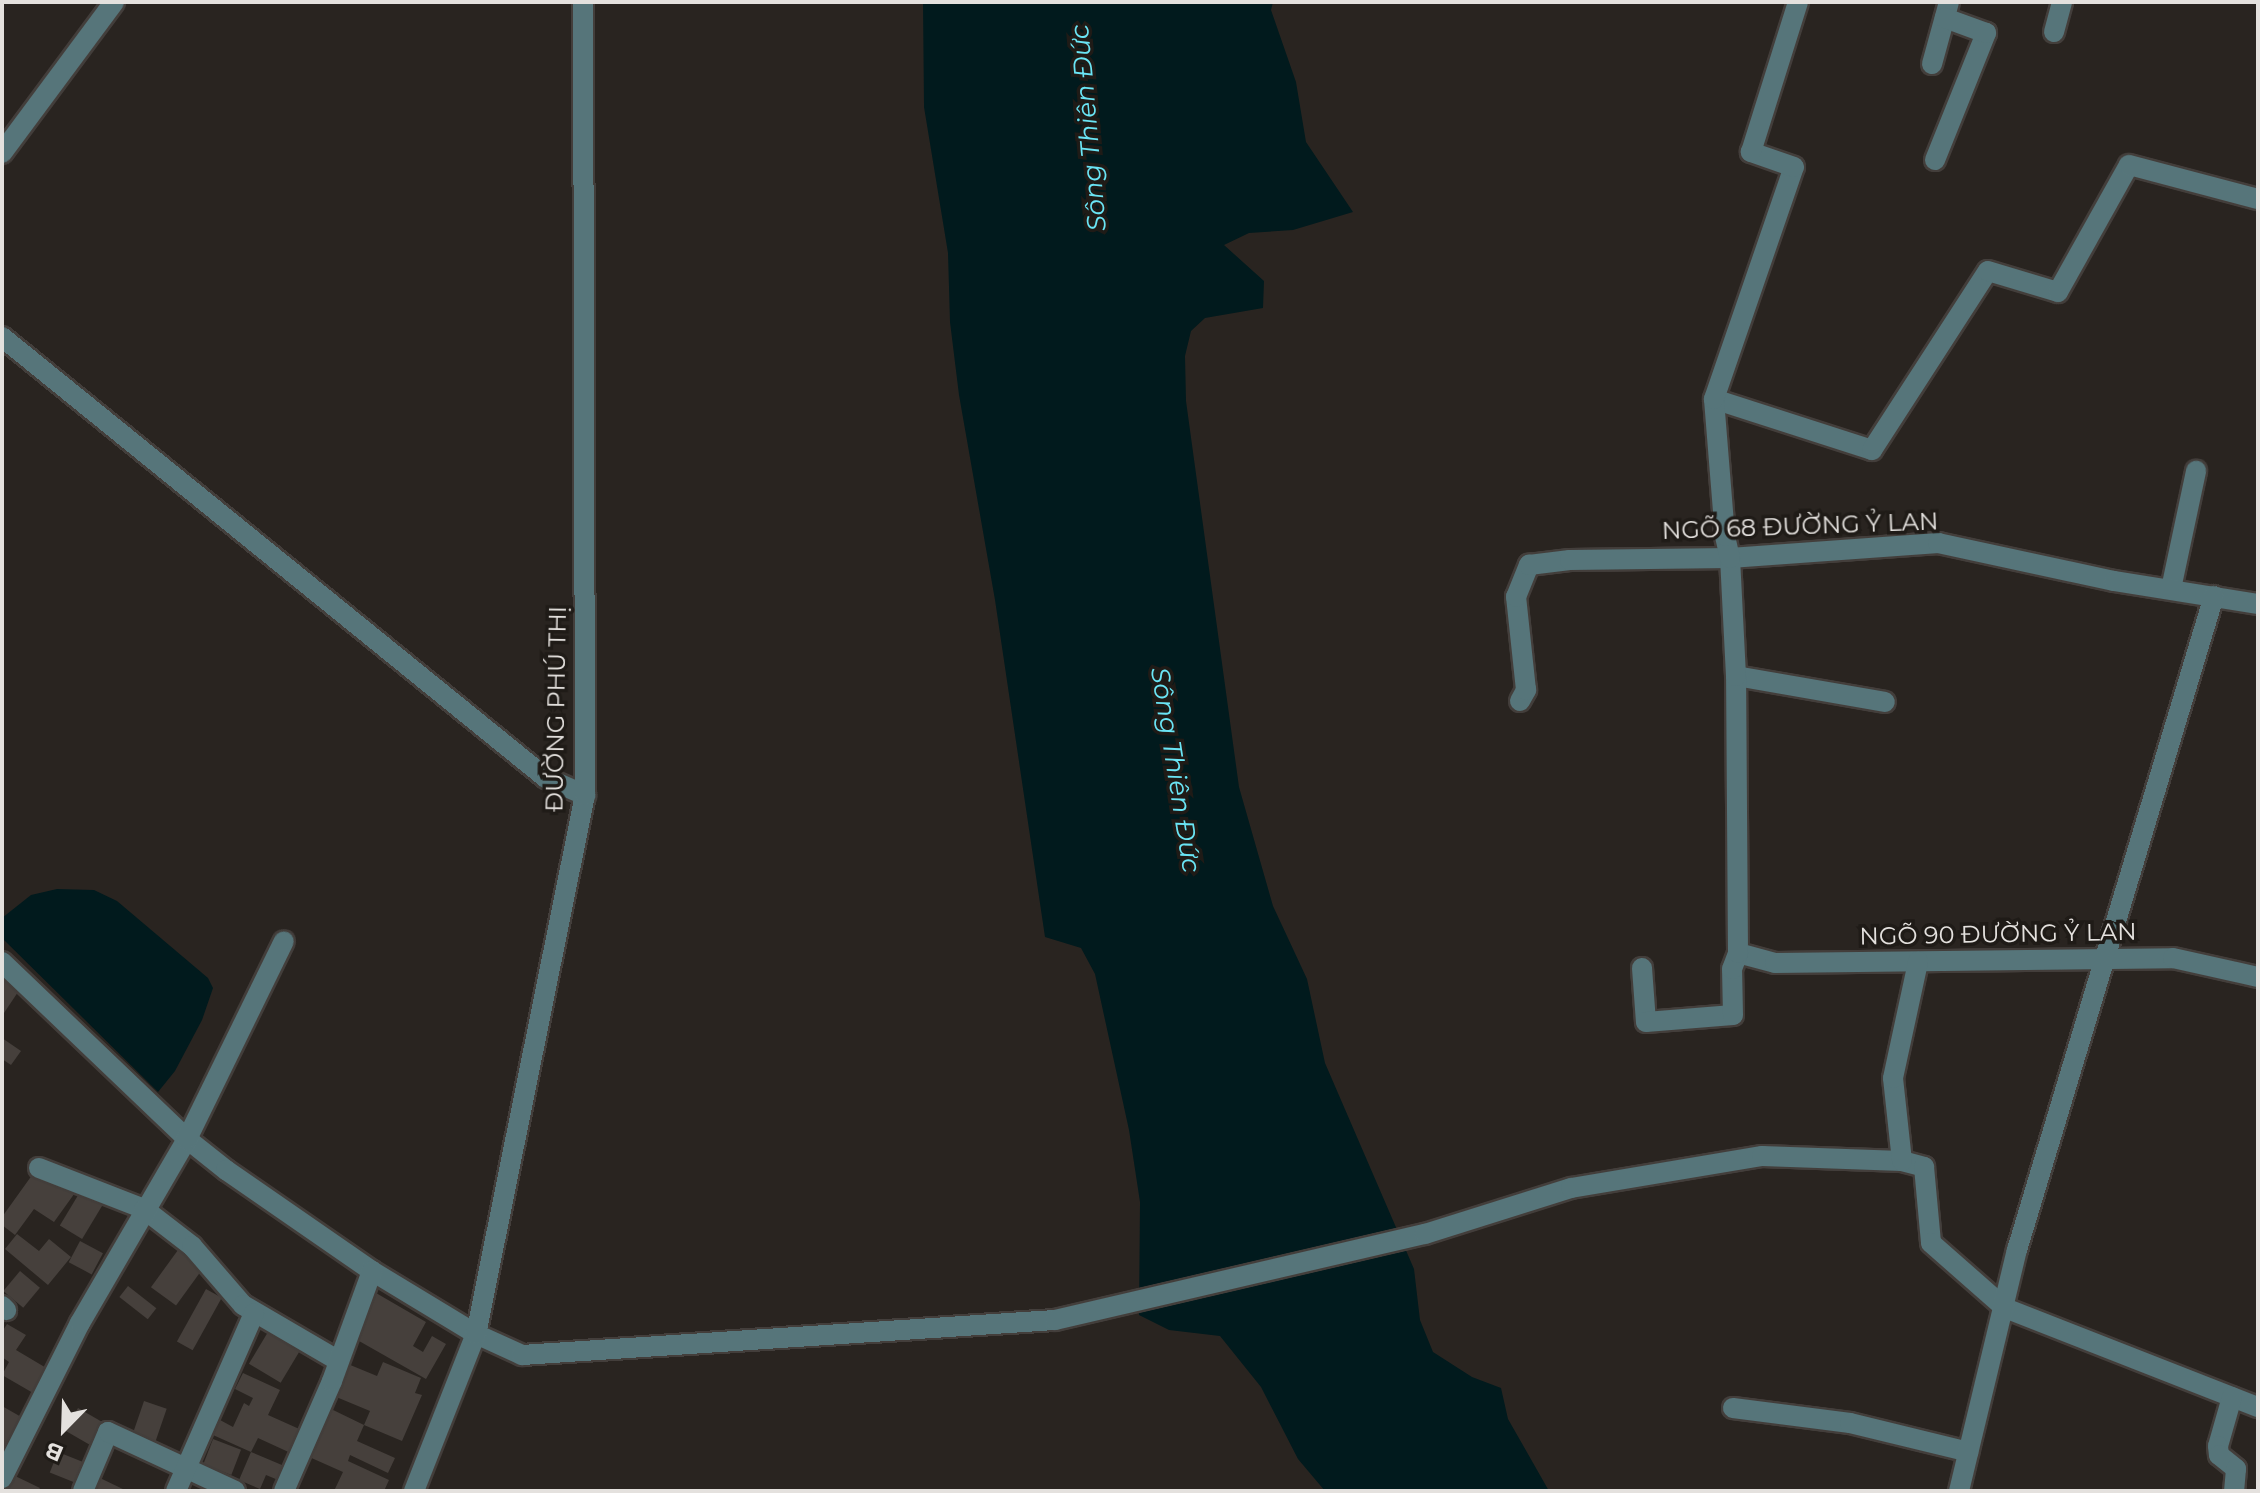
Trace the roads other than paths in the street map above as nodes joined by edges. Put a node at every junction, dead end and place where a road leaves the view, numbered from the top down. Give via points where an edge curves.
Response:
1 (114, 2) edge
2 (583, 2) edge
3 (1798, 2) edge
4 (2062, 2) edge
5 (1947, 10) edge
6 (2054, 32) dead end
7 (1932, 64) dead end
8 (2, 153) edge
9 (1935, 160) dead end
10 (2258, 199) edge
11 (2, 337) edge
12 (1714, 399) junction
13 (2196, 471) dead end
14 (1730, 558) junction
15 (2171, 589) junction
16 (2214, 596) junction
17 (2258, 604) edge
18 (1736, 676) junction
19 (1520, 701) dead end
20 (1885, 702) dead end
21 (585, 795) junction
22 (284, 941) dead end
23 (1738, 953) junction
24 (2105, 958) junction
25 (2, 962) edge
26 (1918, 962) junction
27 (1642, 968) dead end
28 (2258, 977) edge
29 (187, 1139) junction
30 (1902, 1161) junction
31 (39, 1168) dead end
32 (144, 1209) junction
33 (372, 1271) junction
34 (2005, 1308) junction
35 (254, 1313) junction
36 (476, 1334) junction
37 (339, 1361) junction
38 (2232, 1397) junction
39 (2258, 1407) edge
40 (1733, 1408) dead end
41 (1969, 1452) junction
42 (186, 1469) junction
43 (2, 1478) edge
44 (83, 1491) edge
45 (176, 1491) edge
46 (235, 1491) edge
47 (284, 1491) edge
48 (414, 1491) edge
49 (1959, 1491) edge
50 (2234, 1491) edge

1 - 8 street
2 - 21 street, ĐƯỜNG PHÚ THỊ
3 - 12 street via 1751,152 1794,167
4 - 6 street
5 - 7 street
5 - 9 street via 1986,33
10 - 12 street via 2129,165 2058,292 1988,271 1872,450
11 - 21 street via 546,778
12 - 14 street
13 - 15 street
14 - 15 street, NGÕ 68 ĐƯỜNG Ỷ LAN via 1938,543
14 - 18 street
14 - 19 street, NGÕ 68 ĐƯỜNG Ỷ LAN via 1529,565 1516,597 1526,690
15 - 16 street, NGÕ 68 ĐƯỜNG Ỷ LAN
16 - 17 street, NGÕ 68 ĐƯỜNG Ỷ LAN
16 - 24 street
18 - 20 street
18 - 23 street
21 - 36 street, ĐƯỜNG PHÚ THỊ
22 - 29 street
23 - 26 street, NGÕ 90 ĐƯỜNG Ỷ LAN via 1775,963
23 - 27 street via 1732,969 1733,1015 1721,1017 1646,1022
24 - 26 street, NGÕ 90 ĐƯỜNG Ỷ LAN
24 - 28 street, NGÕ 90 ĐƯỜNG Ỷ LAN via 2173,958
24 - 34 street via 2017,1250
25 - 29 street
26 - 30 street via 1893,1078
29 - 32 street
29 - 33 street
30 - 34 street via 1924,1167 1931,1243
30 - 36 street via 1762,1156 1571,1188 1425,1234 1055,1320 564,1354 522,1355
31 - 32 street
32 - 35 street via 192,1246
32 - 43 street
33 - 36 street
33 - 37 street
34 - 38 street
34 - 41 street
35 - 37 street
35 - 42 street
36 - 48 street, ĐƯỜNG PHÚ THỊ
37 - 47 street
38 - 39 street
38 - 50 street via 2218,1446 2219,1455 2236,1469
40 - 41 street via 1850,1423
41 - 49 street
42 - 44 street via 108,1432
42 - 45 street
42 - 46 street

